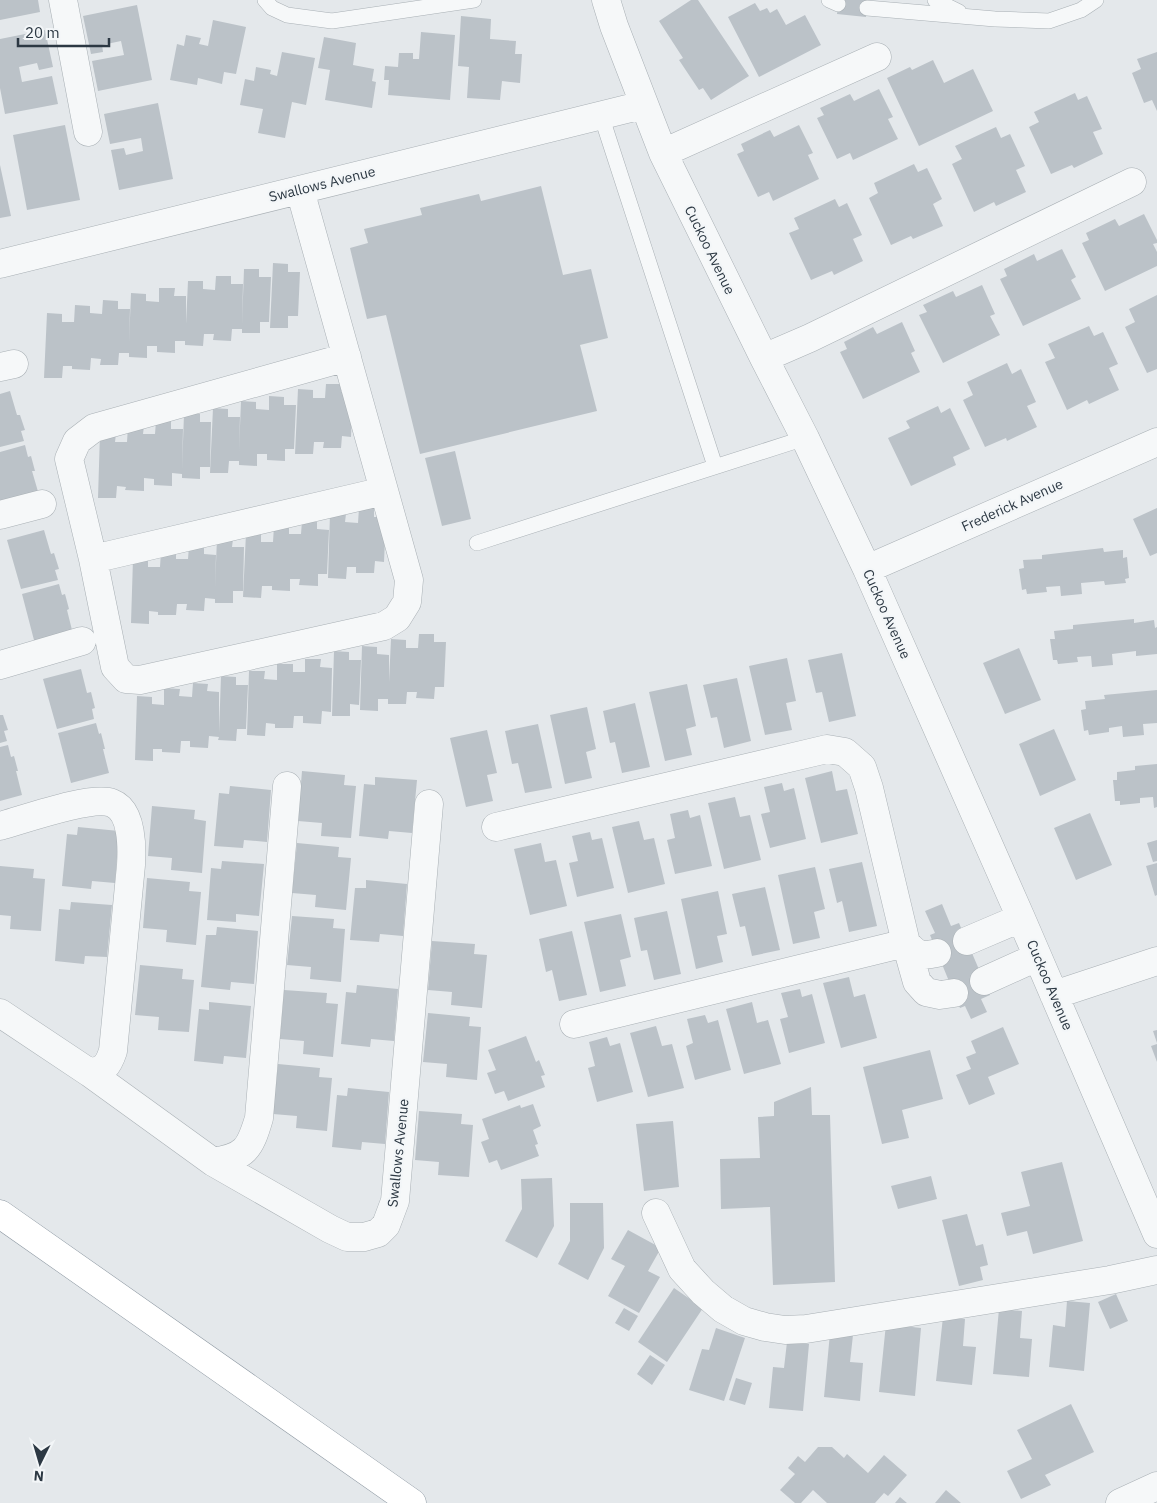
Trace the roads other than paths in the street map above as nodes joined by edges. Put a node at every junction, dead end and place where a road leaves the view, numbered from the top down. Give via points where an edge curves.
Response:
1 (63, 0) edge
2 (265, 0) edge
3 (474, 0) edge
4 (606, 0) edge
5 (934, 0) edge
6 (1096, 0) edge
7 (867, 8) dead end
8 (969, 16) junction
9 (877, 57) dead end
10 (643, 105) junction
11 (601, 115) junction
12 (88, 132) dead end
13 (663, 153) junction
14 (1132, 182) dead end
15 (300, 190) junction
16 (0, 264) edge
17 (346, 357) junction
18 (764, 358) junction
19 (805, 438) junction
20 (1157, 442) edge
21 (715, 466) junction
22 (384, 491) junction
23 (42, 504) dead end
24 (0, 515) edge
25 (476, 543) dead end
26 (93, 558) junction
27 (867, 569) junction
28 (82, 641) dead end
29 (0, 665) edge
30 (287, 786) dead end
31 (429, 804) dead end
32 (0, 826) edge
33 (496, 826) dead end
34 (1021, 918) junction
35 (967, 941) dead end
36 (906, 943) junction
37 (938, 953) dead end
38 (1037, 957) junction
39 (1157, 962) edge
40 (984, 981) dead end
41 (954, 993) dead end
42 (1054, 995) junction
43 (0, 1013) edge
44 (574, 1024) dead end
45 (90, 1073) junction
46 (213, 1162) junction
47 (656, 1213) dead end
48 (0, 1214) edge
49 (1157, 1234) edge
50 (1157, 1270) edge
51 (1157, 1486) edge
52 (412, 1503) edge
53 (1120, 1503) edge

1 - 12 street
2 - 3 lane via 272,8 287,15 332,21
4 - 10 street, Cuckoo Avenue
5 - 8 lane
6 - 8 lane via 1081,10 1049,22
7 - 8 lane
9 - 13 street
10 - 11 street, Swallows Avenue
10 - 13 street, Cuckoo Avenue
11 - 15 street, Swallows Avenue
11 - 21 lane
13 - 18 street, Cuckoo Avenue
14 - 18 street
15 - 16 street, Swallows Avenue
15 - 17 street
17 - 22 street
17 - 26 street via 94,428 77,441 69,459
18 - 19 street, Cuckoo Avenue
19 - 21 lane
19 - 27 street, Cuckoo Avenue
20 - 27 street, Frederick Avenue
21 - 25 lane
22 - 26 street
22 - 26 street via 409,580 407,602 397,618 384,626 140,680 126,679 116,668
23 - 24 street
27 - 34 street, Cuckoo Avenue
28 - 29 street
30 - 46 street via 259,1118 250,1145 240,1154
31 - 46 street, Swallows Avenue via 396,1201 386,1225 378,1233 348,1237
32 - 45 street via 74,805 103,801 113,803 119,809 129,828 131,865 113,1051 102,1070
33 - 36 street via 827,749 845,752 862,767 869,788
34 - 35 street
34 - 38 street, Cuckoo Avenue
36 - 37 street via 914,953 926,956
36 - 41 street via 917,982 926,992
36 - 44 street
38 - 40 street
38 - 42 street, Cuckoo Avenue
39 - 42 street
42 - 49 street, Cuckoo Avenue
43 - 45 street, Swallows Avenue
45 - 46 street, Swallows Avenue
47 - 50 street via 682,1268 703,1292 744,1321 786,1330 1100,1282
48 - 52 highway
51 - 53 street

